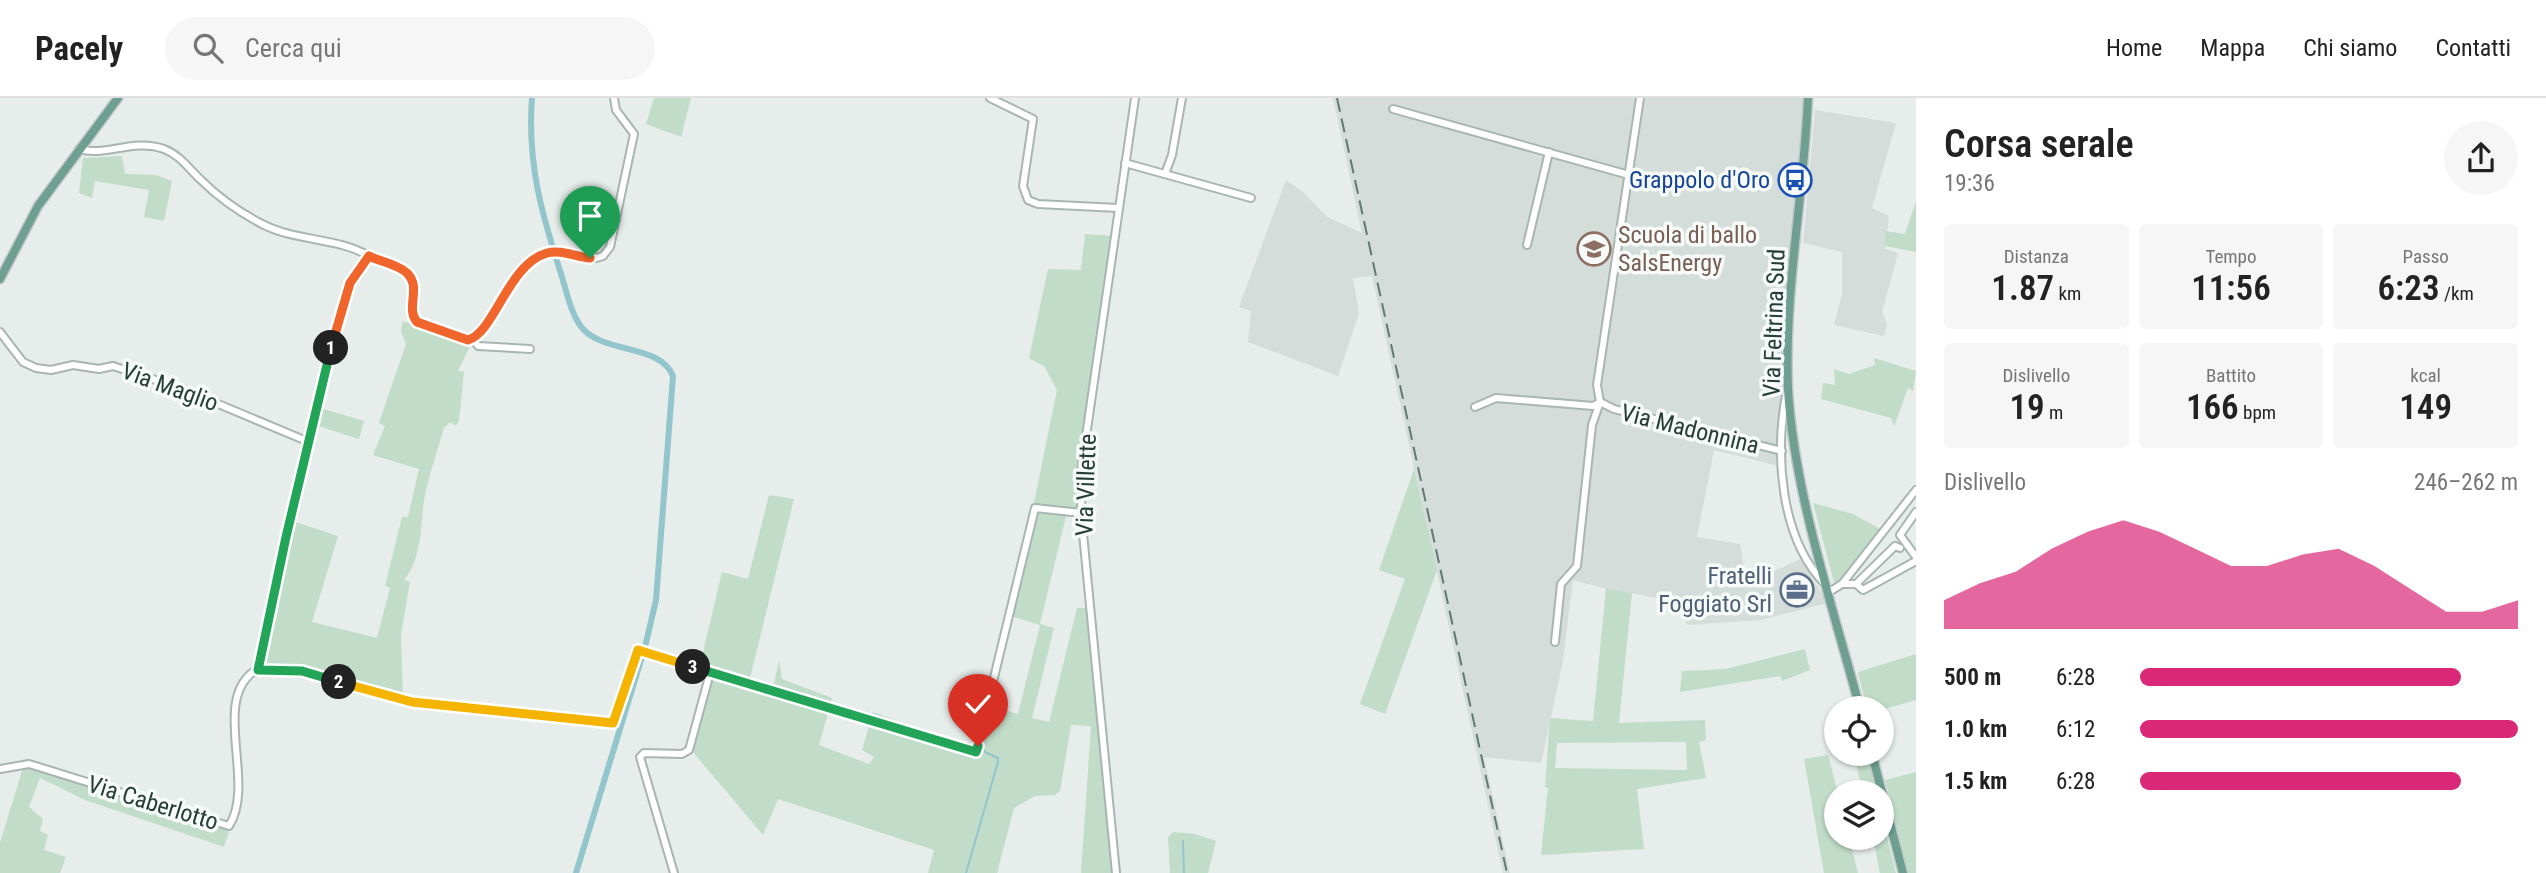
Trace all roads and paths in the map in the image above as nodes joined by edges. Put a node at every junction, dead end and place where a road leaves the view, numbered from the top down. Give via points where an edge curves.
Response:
1 (118, 98) edge
2 (614, 98) edge
3 (989, 98) edge
4 (1135, 98) edge
5 (1182, 98) edge
6 (1640, 98) edge
7 (1808, 98) edge
8 (1393, 109) dead end
9 (79, 149) junction
10 (1549, 152) junction
11 (1125, 163) junction
12 (1164, 174) junction
13 (1629, 175) junction
14 (1251, 198) dead end
15 (1118, 208) junction
16 (1527, 245) dead end
17 (369, 256) junction
18 (0, 279) edge
19 (0, 332) edge
20 (472, 338) junction
21 (530, 349) dead end
22 (1788, 386) junction
23 (1600, 402) junction
24 (1475, 407) dead end
25 (309, 442) junction
26 (1782, 451) junction
27 (1916, 490) edge
28 (1916, 512) edge
29 (1081, 513) junction
30 (1900, 547) junction
31 (1916, 559) edge
32 (1842, 584) junction
33 (1856, 584) junction
34 (1828, 590) junction
35 (1555, 642) dead end
36 (258, 670) junction
37 (710, 673) junction
38 (1857, 696) edge
39 (1875, 766) edge
40 (0, 769) edge
41 (674, 873) edge
42 (1116, 873) edge
43 (1903, 873) edge

1 - 9 main road
2 - 20 street via 616,110 634,134 606,254 597,259 552,253 518,275
3 - 15 street via 1033,120 1023,186 1028,200
4 - 11 street, Via Villette
5 - 12 street
6 - 13 street
7 - 22 main road, Via Feltrina Sud
8 - 10 street
9 - 17 street via 133,144 162,148 262,224 295,237 347,245
9 - 18 main road via 38,206
10 - 13 street
10 - 16 street
11 - 12 street
11 - 15 street, Via Villette
12 - 14 street
13 - 23 street via 1597,385
15 - 29 street, Via Villette via 1082,464
17 - 20 street via 406,273 414,287 412,309 417,322
17 - 25 street via 350,283
19 - 25 street, Via Maglio via 23,362 36,368 113,366 180,388
20 - 21 street via 478,346
22 - 26 street, Via Madonnina
22 - 34 main road, Via Feltrina Sud via 1798,466
23 - 24 street via 1593,406 1496,398
23 - 26 street, Via Madonnina
23 - 35 street via 1592,425 1577,566 1561,584
25 - 36 street
26 - 34 street, Via Madonnina via 1787,511 1804,555
27 - 32 street
28 - 30 street via 1900,535
29 - 37 street via 1035,508 976,752
29 - 42 street, Via Villette
30 - 31 street
30 - 33 street
31 - 33 street via 1863,590
32 - 33 street
32 - 34 street
34 - 38 main road, Via Feltrina Sud
36 - 37 street via 311,673 412,702 613,723 639,650
36 - 40 street, Via Caberlotto via 244,682 236,703 239,794 229,827 29,764
37 - 41 street via 689,750 640,757
39 - 43 main road

